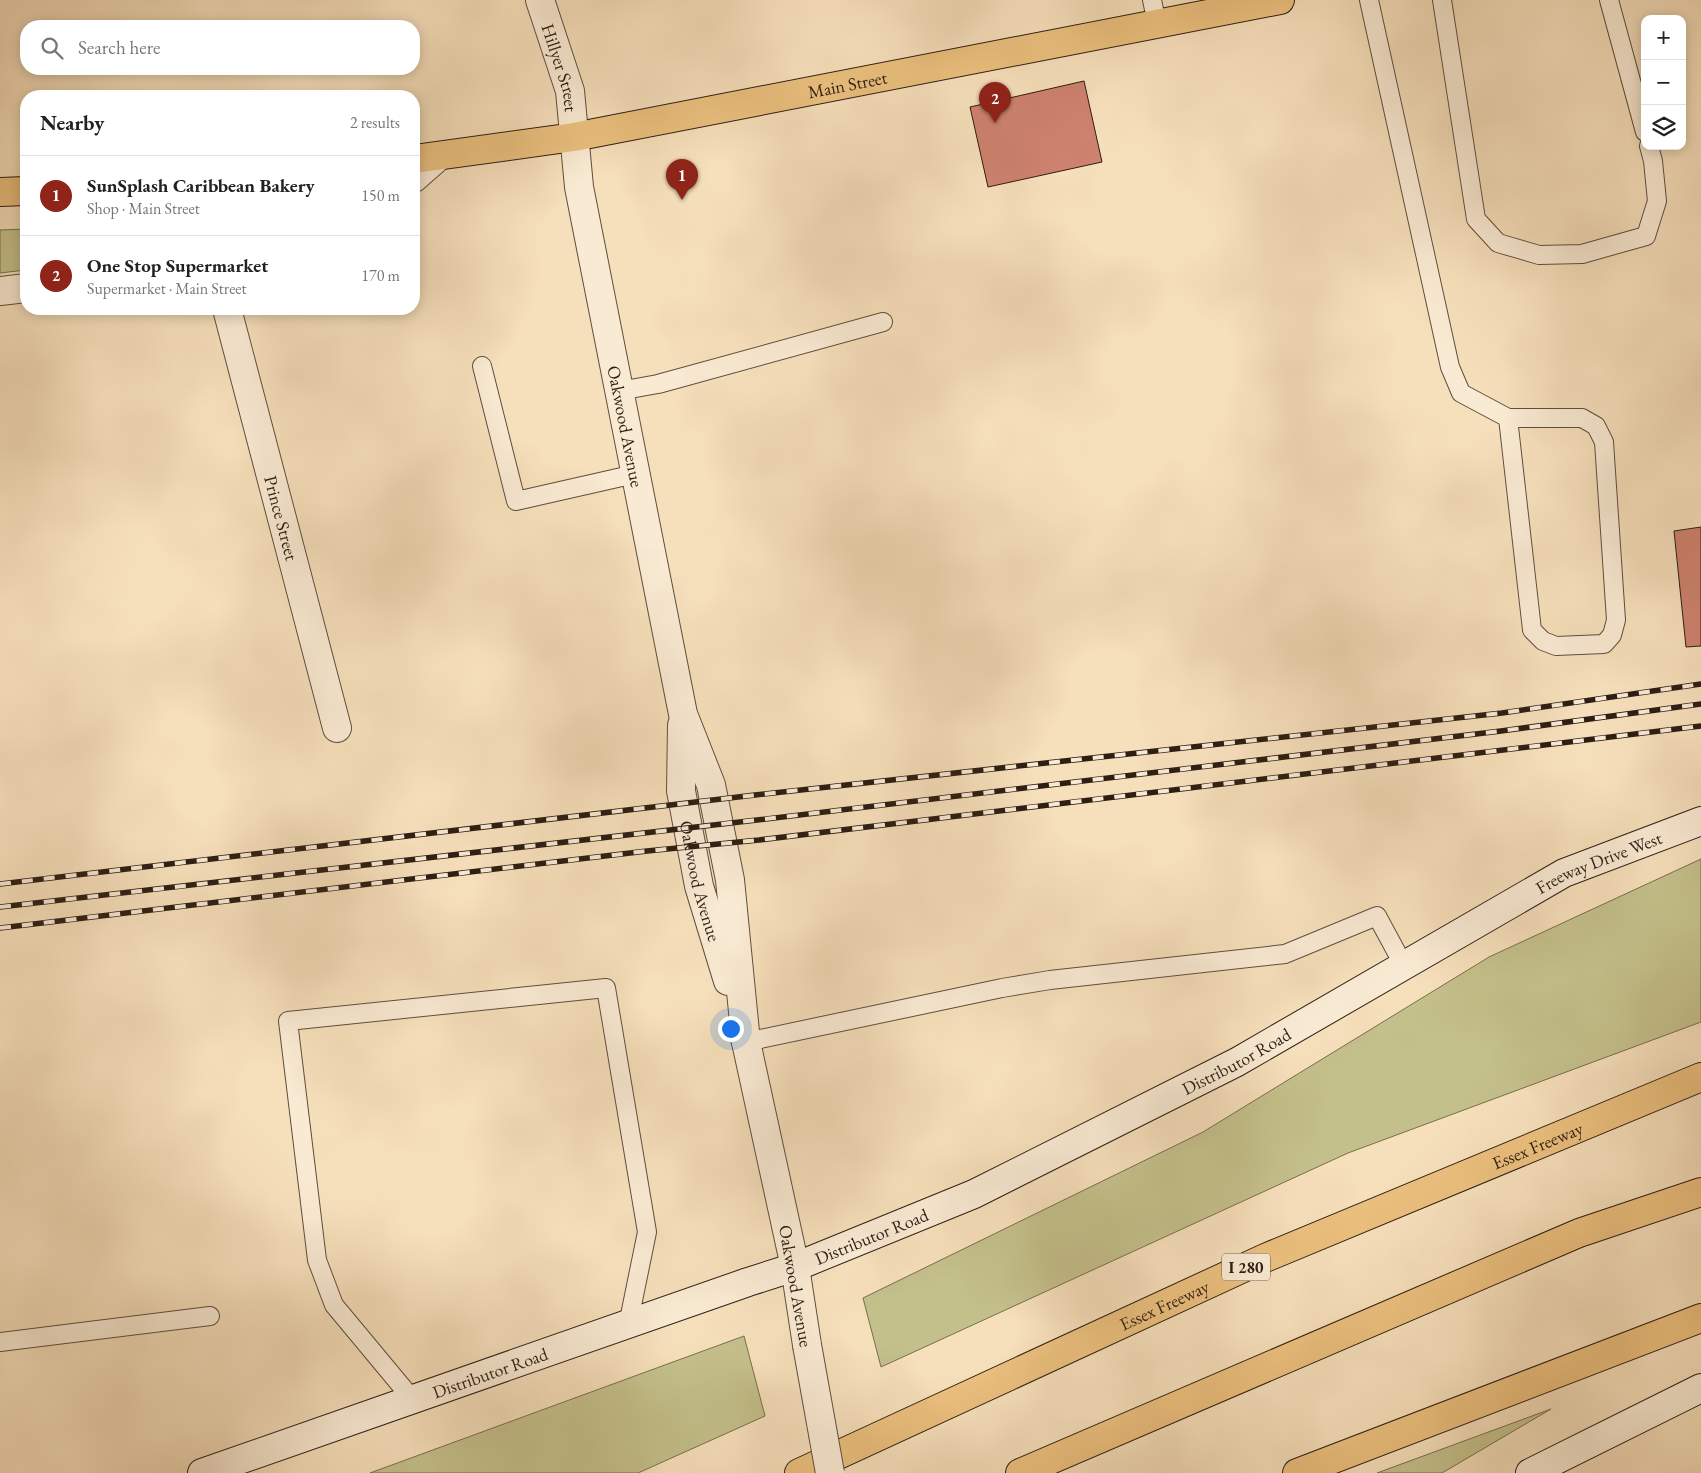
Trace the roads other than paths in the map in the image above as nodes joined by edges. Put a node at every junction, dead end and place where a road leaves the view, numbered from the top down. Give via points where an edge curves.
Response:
1 (540, 0) edge
2 (1280, 0) edge
3 (1370, 0) edge
4 (1442, 0) edge
5 (1609, 0) edge
6 (1155, 12) edge
7 (1641, 117) edge
8 (574, 137) junction
9 (1650, 150) edge
10 (426, 157) edge
11 (20, 191) edge
12 (0, 192) edge
13 (20, 289) edge
14 (0, 291) edge
15 (229, 315) edge
16 (883, 322) dead end
17 (482, 366) dead end
18 (619, 391) junction
19 (1508, 418) junction
20 (635, 474) junction
21 (337, 728) dead end
22 (1701, 821) edge
23 (1500, 911) joint
24 (1404, 966) junction
25 (746, 1042) junction
26 (1701, 1077) edge
27 (1701, 1192) edge
28 (795, 1267) junction
29 (210, 1316) dead end
30 (1701, 1318) edge
31 (628, 1325) junction
32 (0, 1342) edge
33 (1701, 1388) edge
34 (413, 1400) junction
35 (1543, 1469) edge
36 (202, 1473) edge
37 (799, 1473) edge
38 (830, 1473) edge
39 (1020, 1473) edge
40 (1297, 1473) edge

1 - 8 street, Hillyer Street via 570,91
2 - 6 main road, Main Street
3 - 19 lane via 1450,367 1461,393
4 - 9 lane via 1476,219 1498,243 1539,255 1582,254 1646,236 1657,201
5 - 7 lane
6 - 8 main road, Main Street
8 - 10 main road, Main Street
8 - 18 street, Oakwood Avenue via 579,187
11 - 12 main road
13 - 14 street
15 - 21 street, Prince Street
16 - 18 lane via 658,384
17 - 20 lane via 516,501
18 - 20 street, Oakwood Avenue
19 - 19 lane via 1532,630 1543,641 1556,646 1604,644 1612,635 1616,620 1604,442 1596,426 1582,418
20 - 25 street, Oakwood Avenue via 683,714 681,791 699,886
22 - 23 street, Freeway Drive West via 1564,873
23 - 24 street, Distributor Road
24 - 25 lane via 1378,916 1285,954 1050,980
24 - 28 street, Distributor Road via 1237,1062 974,1194
25 - 28 street, Oakwood Avenue
26 - 37 main road, Essex Freeway / I 280 via 1266,1258
27 - 39 main road via 1579,1233
28 - 31 street, Distributor Road
28 - 38 street, Oakwood Avenue, bridge
29 - 32 lane
30 - 40 main road
31 - 34 street, Distributor Road
31 - 34 lane via 647,1232 606,988 288,1021 317,1260 334,1306
33 - 35 street
34 - 36 street, Distributor Road

